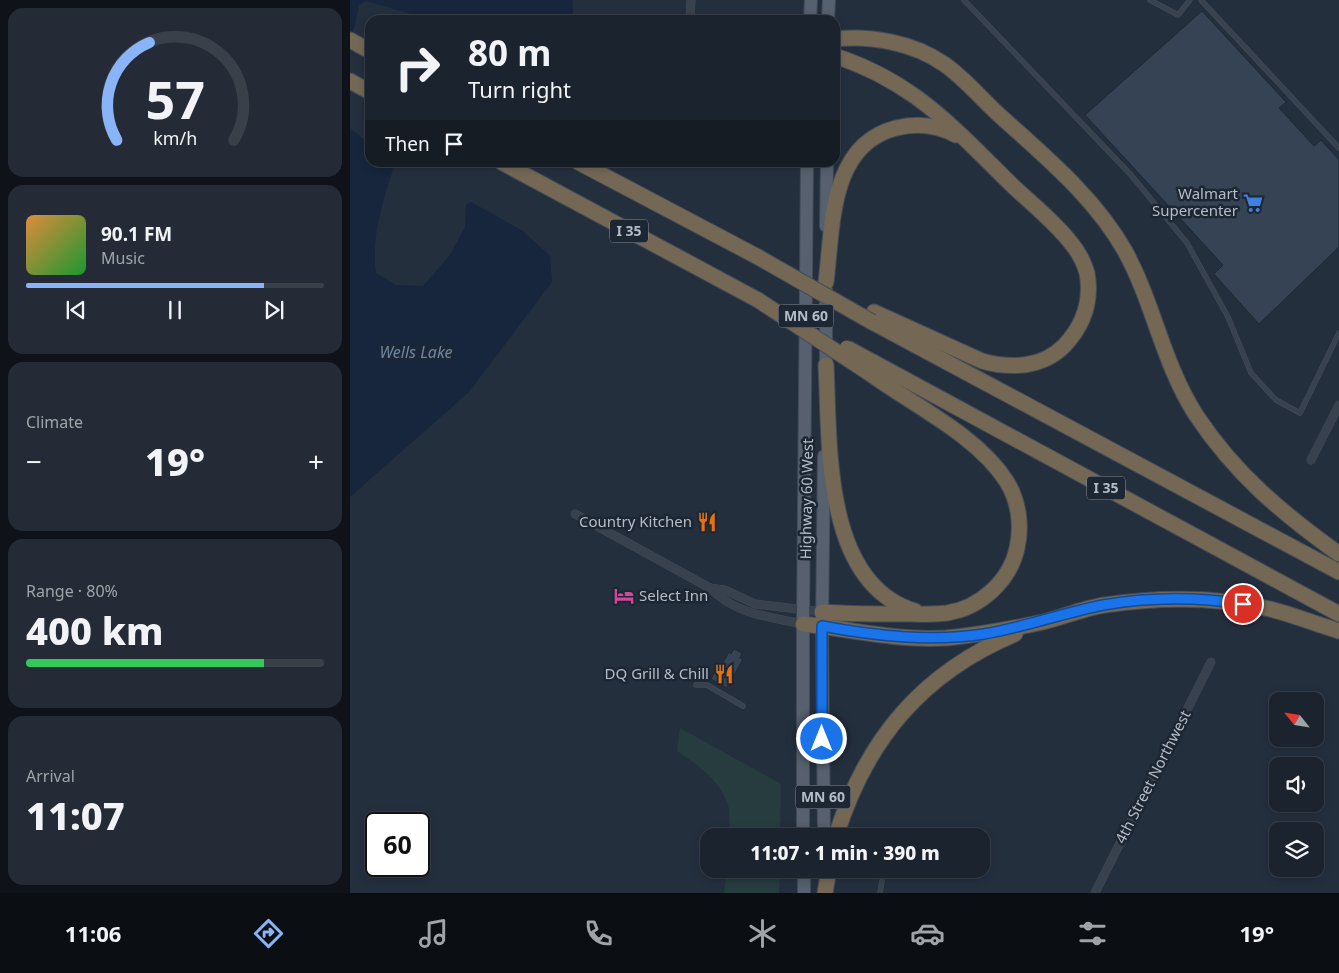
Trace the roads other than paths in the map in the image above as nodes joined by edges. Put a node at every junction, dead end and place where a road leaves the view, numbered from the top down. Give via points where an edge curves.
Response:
1 (690, 0) edge
2 (811, 0) edge
3 (829, 0) edge
4 (964, 0) edge
5 (1150, 0) edge
6 (1190, 0) edge
7 (1201, 0) edge
8 (690, 15) edge
9 (810, 15) edge
10 (828, 15) edge
11 (840, 39) edge
12 (840, 58) edge
13 (350, 81) edge
14 (365, 89) edge
15 (971, 146) junction
16 (1339, 148) edge
17 (510, 167) edge
18 (587, 167) edge
19 (807, 167) edge
20 (827, 167) edge
21 (826, 282) junction
22 (873, 317) junction
23 (1339, 333) edge
24 (826, 365) junction
25 (872, 369) junction
26 (1339, 406) edge
27 (1312, 460) dead end
28 (575, 514) dead end
29 (1339, 554) edge
30 (1339, 572) edge
31 (710, 588) junction
32 (929, 614) junction
33 (1339, 614) edge
34 (803, 617) junction
35 (822, 619) junction
36 (1045, 621) junction
37 (1339, 631) edge
38 (1211, 662) dead end
39 (696, 685) dead end
40 (743, 706) dead end
41 (803, 828) edge
42 (824, 828) edge
43 (839, 828) edge
44 (804, 878) edge
45 (824, 878) edge
46 (828, 878) edge
47 (882, 881) dead end
48 (804, 893) edge
49 (825, 893) edge
50 (880, 893) edge
51 (1096, 893) edge

1 - 8 street
2 - 9 main road
3 - 10 main road
4 - 23 lane via 1131,175 1187,243 1228,316 1251,373 1276,400 1300,413
5 - 6 lane via 1178,15
7 - 16 lane
11 - 29 highway via 861,38 900,44 944,64 1061,171 1103,217 1125,251 1149,303 1176,381 1206,428 1268,500
12 - 15 highway via 884,77 916,97
13 - 14 highway
15 - 21 highway via 942,129 908,125 875,137 861,148 846,168 838,192
15 - 22 highway via 1071,243 1080,256 1088,289 1082,321 1062,348 1048,358 1032,364 999,366
17 - 25 highway, I 35, bridge via 758,300
18 - 22 highway, I 35, bridge
19 - 34 main road, Highway 60 West / MN 60
20 - 21 main road, Highway 60 West / MN 60
21 - 24 main road, Highway 60 West / MN 60
22 - 30 highway, I 35
24 - 32 highway via 833,483 842,527 852,552 864,575 886,598 913,611
24 - 35 main road, Highway 60 West / MN 60
25 - 32 highway via 971,444 1007,482 1020,517 1016,555 997,587 966,608
25 - 33 highway, I 35
26 - 27 street
28 - 31 street
31 - 34 street via 725,590 755,604
31 - 34 street via 721,599 743,610
32 - 35 highway
34 - 35 highway
34 - 41 main road, Highway 60 West / MN 60
35 - 36 highway via 862,634 903,638 984,634
35 - 42 main road, Highway 60 West / MN 60
36 - 37 highway via 1103,605 1160,600 1223,601 1272,610
36 - 43 highway via 1000,640 955,666 918,695 877,743 850,796
38 - 51 street, 4th Street Northwest
39 - 40 lane via 707,685
44 - 48 main road
45 - 49 main road
46 - 49 highway
47 - 50 lane

